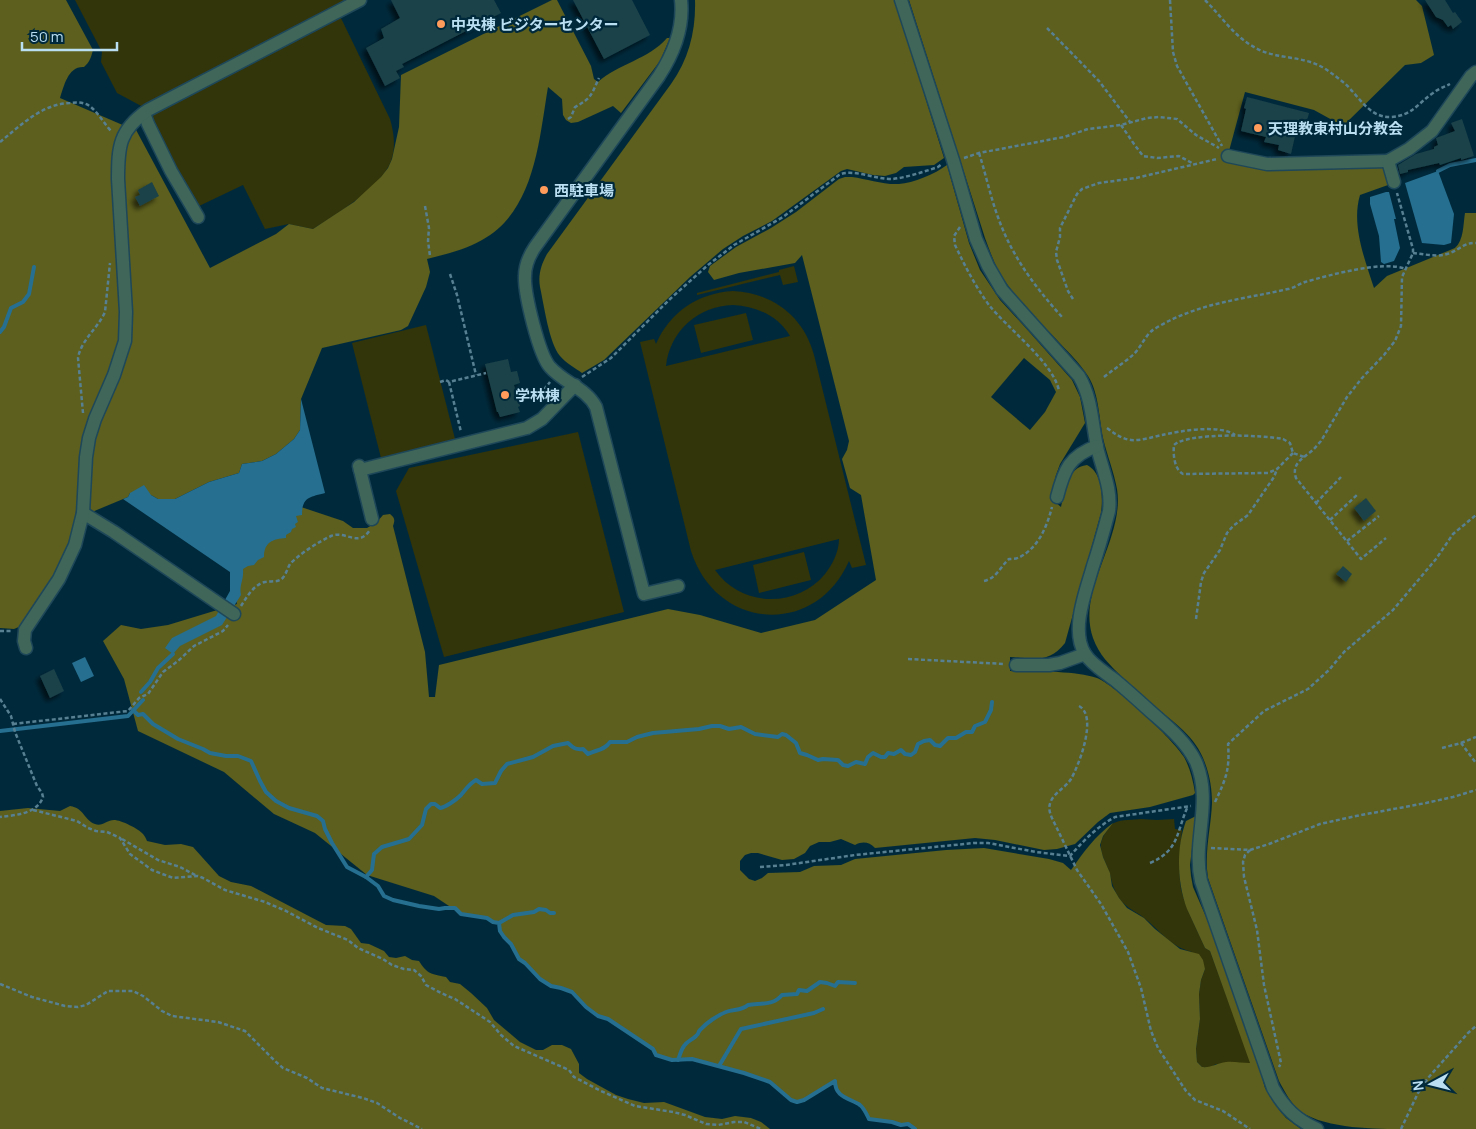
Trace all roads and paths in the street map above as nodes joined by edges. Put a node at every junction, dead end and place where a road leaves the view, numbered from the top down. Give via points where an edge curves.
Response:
1 (360, 0) edge
2 (681, 0) edge
3 (901, 0) edge
4 (1170, 0) edge
5 (1206, 0) edge
6 (1047, 28) dead end
7 (1474, 74) edge
8 (599, 78) dead end
9 (144, 113) junction
10 (568, 119) dead end
11 (1130, 122) junction
12 (1122, 124) junction
13 (122, 136) junction
14 (0, 142) edge
15 (979, 153) junction
16 (1226, 154) junction
17 (957, 160) junction
18 (1388, 161) junction
19 (1193, 164) junction
20 (1394, 182) joint
21 (425, 206) dead end
22 (198, 217) dead end
23 (1476, 243) edge
24 (1413, 253) junction
25 (430, 256) dead end
26 (110, 260) dead end
27 (1406, 269) junction
28 (450, 274) dead end
29 (1073, 299) dead end
30 (1062, 318) dead end
31 (486, 373) dead end
32 (476, 375) junction
33 (1104, 377) dead end
34 (580, 378) junction
35 (589, 380) dead end
36 (440, 382) dead end
37 (449, 382) junction
38 (548, 385) dead end
39 (520, 398) dead end
40 (1107, 428) dead end
41 (92, 429) junction
42 (1236, 436) junction
43 (464, 444) junction
44 (1097, 446) junction
45 (1293, 453) junction
46 (1304, 457) junction
47 (1278, 469) junction
48 (1340, 478) dead end
49 (1358, 494) dead end
50 (1057, 497) joint
51 (1316, 503) junction
52 (83, 513) junction
53 (1476, 515) edge
54 (1379, 516) dead end
55 (372, 519) joint
56 (1330, 520) junction
57 (1386, 538) dead end
58 (1347, 541) junction
59 (984, 580) dead end
60 (678, 586) dead end
61 (233, 614) junction
62 (1196, 619) dead end
63 (26, 648) dead end
64 (1085, 654) junction
65 (908, 659) dead end
66 (1016, 665) joint
67 (0, 700) edge
68 (1079, 706) dead end
69 (13, 725) junction
70 (1476, 737) edge
71 (1461, 743) junction
72 (1442, 748) dead end
73 (1476, 763) edge
74 (1476, 790) edge
75 (1188, 806) junction
76 (1204, 806) junction
77 (33, 810) junction
78 (0, 817) edge
79 (120, 838) junction
80 (1210, 848) dead end
81 (1250, 850) junction
82 (1070, 856) junction
83 (1150, 863) dead end
84 (760, 867) dead end
85 (198, 876) junction
86 (0, 984) edge
87 (1476, 1026) edge
88 (1269, 1072) junction
89 (422, 1129) edge
90 (761, 1129) edge
91 (1250, 1129) edge
92 (1317, 1129) edge
93 (1401, 1129) edge

1 - 9 lane
2 - 34 lane via 678,37 665,68 527,262 525,287 541,350 552,369
3 - 17 lane
4 - 16 path via 1173,52 1177,66
5 - 7 path via 1237,36 1263,51 1317,64 1346,84 1378,115 1404,115 1434,92
6 - 11 path via 1099,82
7 - 18 lane via 1432,131 1409,150
8 - 10 path via 589,98 575,107
9 - 13 lane
9 - 22 lane via 171,171
11 - 12 path
11 - 16 path via 1159,117 1177,119
12 - 15 path
12 - 19 path via 1143,156 1180,156
13 - 14 path via 113,133 91,107 80,102 61,103 39,112
13 - 41 lane via 118,179 125,341
15 - 17 path
15 - 30 path via 999,220 1013,251
16 - 18 lane via 1267,164
16 - 19 path
17 - 34 path via 908,177 883,178 848,172 839,175 778,221 715,259 612,358
17 - 44 lane via 976,239 988,266 1002,290 1079,376 1088,397
18 - 20 lane
19 - 29 path via 1099,183 1077,194 1060,228 1056,252
20 - 24 path
21 - 25 path
23 - 24 path via 1443,255
24 - 27 path
26 - 41 path via 105,312 79,350 78,358 83,411 88,428
27 - 33 path via 1399,266 1358,269 1290,289 1203,307 1153,330 1135,353
27 - 46 path via 1402,277 1402,326 1395,341 1347,397 1321,441
28 - 32 path
31 - 32 path
32 - 37 path
34 - 35 path
34 - 43 lane via 535,424
34 - 60 lane via 596,407 644,594
36 - 37 path
37 - 43 path
38 - 39 path via 542,392
40 - 42 path via 1130,440 1214,429 1229,431
41 - 52 lane via 86,456
42 - 45 path via 1284,439 1290,443
42 - 47 path via 1178,441 1174,450 1178,470 1183,474 1217,474 1268,473
43 - 55 lane via 359,468
44 - 50 lane via 1077,455 1071,462 1062,476
44 - 64 lane via 1110,502 1082,603 1080,643
45 - 46 path
45 - 47 path
46 - 51 path via 1295,466 1294,473
47 - 62 path via 1248,515 1227,533 1204,573
48 - 51 path
49 - 56 path
50 - 59 path via 1038,541 1019,558 1009,559 990,580
51 - 56 path
52 - 61 lane
52 - 63 lane via 67,563 25,630
53 - 76 path via 1454,534 1393,610 1344,652 1330,670 1308,689 1264,710 1228,744 1229,767 1225,781 1213,807
54 - 58 path
55 - 61 path via 366,536 332,536 302,554 279,581 254,588
56 - 58 path
57 - 58 path via 1361,559
61 - 69 path via 224,631 194,646 163,672 148,694 128,711
64 - 66 lane via 1049,666
64 - 76 lane via 1172,730 1186,747 1199,771
65 - 66 path
67 - 69 path
68 - 82 path via 1086,712 1087,722 1082,755 1071,779 1052,798 1049,806
69 - 77 path via 43,797
70 - 71 path
71 - 72 path
71 - 73 path
74 - 81 path via 1320,824
75 - 76 path
75 - 82 path via 1115,817
75 - 83 path via 1169,852
76 - 88 lane via 1198,871
77 - 78 path
77 - 79 path via 77,821
79 - 85 path via 158,860
79 - 85 path via 130,854 152,870 172,878
80 - 81 path
81 - 88 path via 1243,862 1244,877 1281,1063 1279,1069
82 - 84 path via 974,843
82 - 91 path via 1128,952 1141,988 1150,1031 1186,1091 1195,1100 1224,1110
85 - 90 path via 225,890 286,910 392,965 414,970 426,985 455,998 490,1022 514,1046 569,1070 574,1077 628,1103 679,1114 706,1124 744,1122
86 - 89 path via 32,997 78,1007 108,991 133,991 172,1016 218,1022 245,1031 284,1068 322,1088 377,1103
87 - 93 path via 1428,1078
88 - 92 lane via 1274,1088 1287,1109

